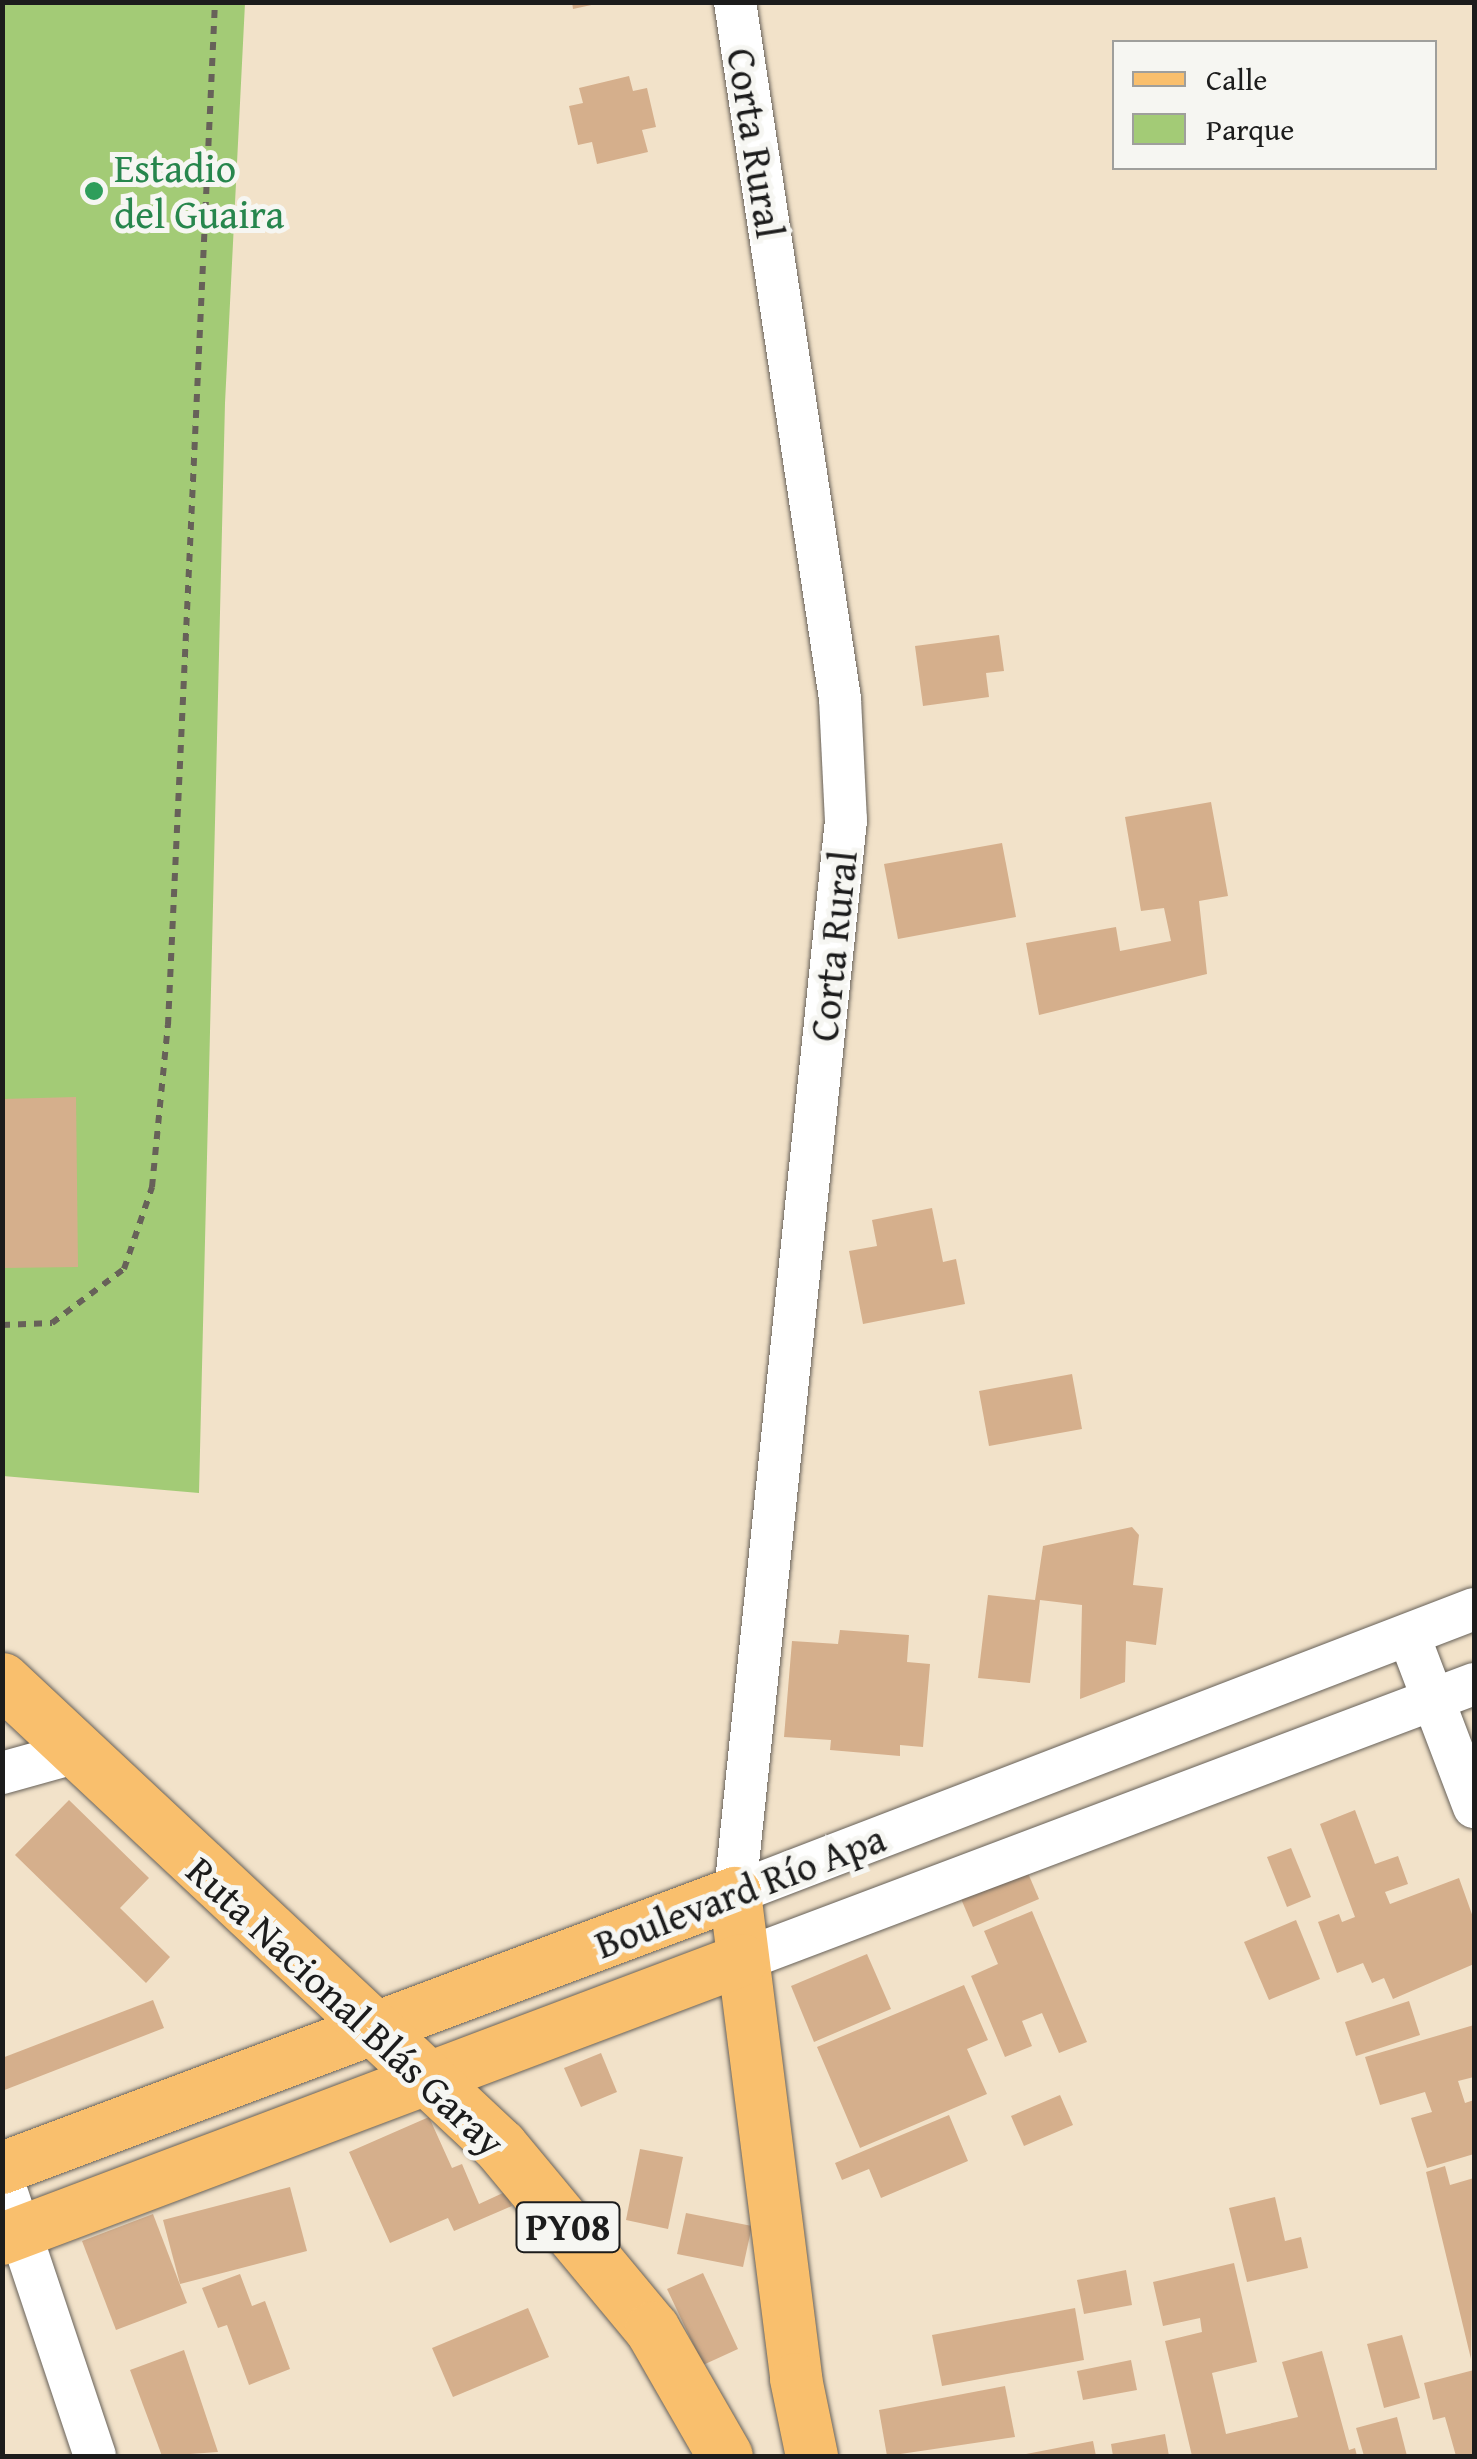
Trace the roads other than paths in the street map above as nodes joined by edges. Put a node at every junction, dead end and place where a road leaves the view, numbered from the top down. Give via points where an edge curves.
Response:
1 (735, 2) edge
2 (1474, 1609) edge
3 (1409, 1636) junction
4 (2, 1680) edge
5 (1474, 1684) edge
6 (1433, 1701) junction
7 (74, 1753) junction
8 (2, 1773) edge
9 (1474, 1807) edge
10 (735, 1893) junction
11 (742, 1960) junction
12 (372, 2030) junction
13 (426, 2078) junction
14 (2, 2168) edge
15 (2, 2178) edge
16 (12, 2236) edge
17 (95, 2456) edge
18 (726, 2456) edge
19 (812, 2456) edge

1 - 10 street, Corta Rural via 840,699 846,820
2 - 3 street, Boulevard Río Apa
3 - 6 street
3 - 10 street, Boulevard Río Apa
4 - 7 highway, Ruta Nacional Blás Garay / PY08
5 - 6 street, Boulevard Río Apa
6 - 9 street
6 - 11 street, Boulevard Río Apa
7 - 8 street
7 - 12 highway, Ruta Nacional Blás Garay / PY08
10 - 11 main road
10 - 12 main road, Boulevard Río Apa
11 - 13 main road, Boulevard Río Apa
11 - 19 main road
12 - 13 highway, Ruta Nacional Blás Garay / PY08
12 - 14 main road, Boulevard Río Apa
13 - 16 main road, Boulevard Río Apa
13 - 18 highway, Ruta Nacional Blás Garay / PY08 via 500,2146 652,2329
15 - 16 street
16 - 17 street

